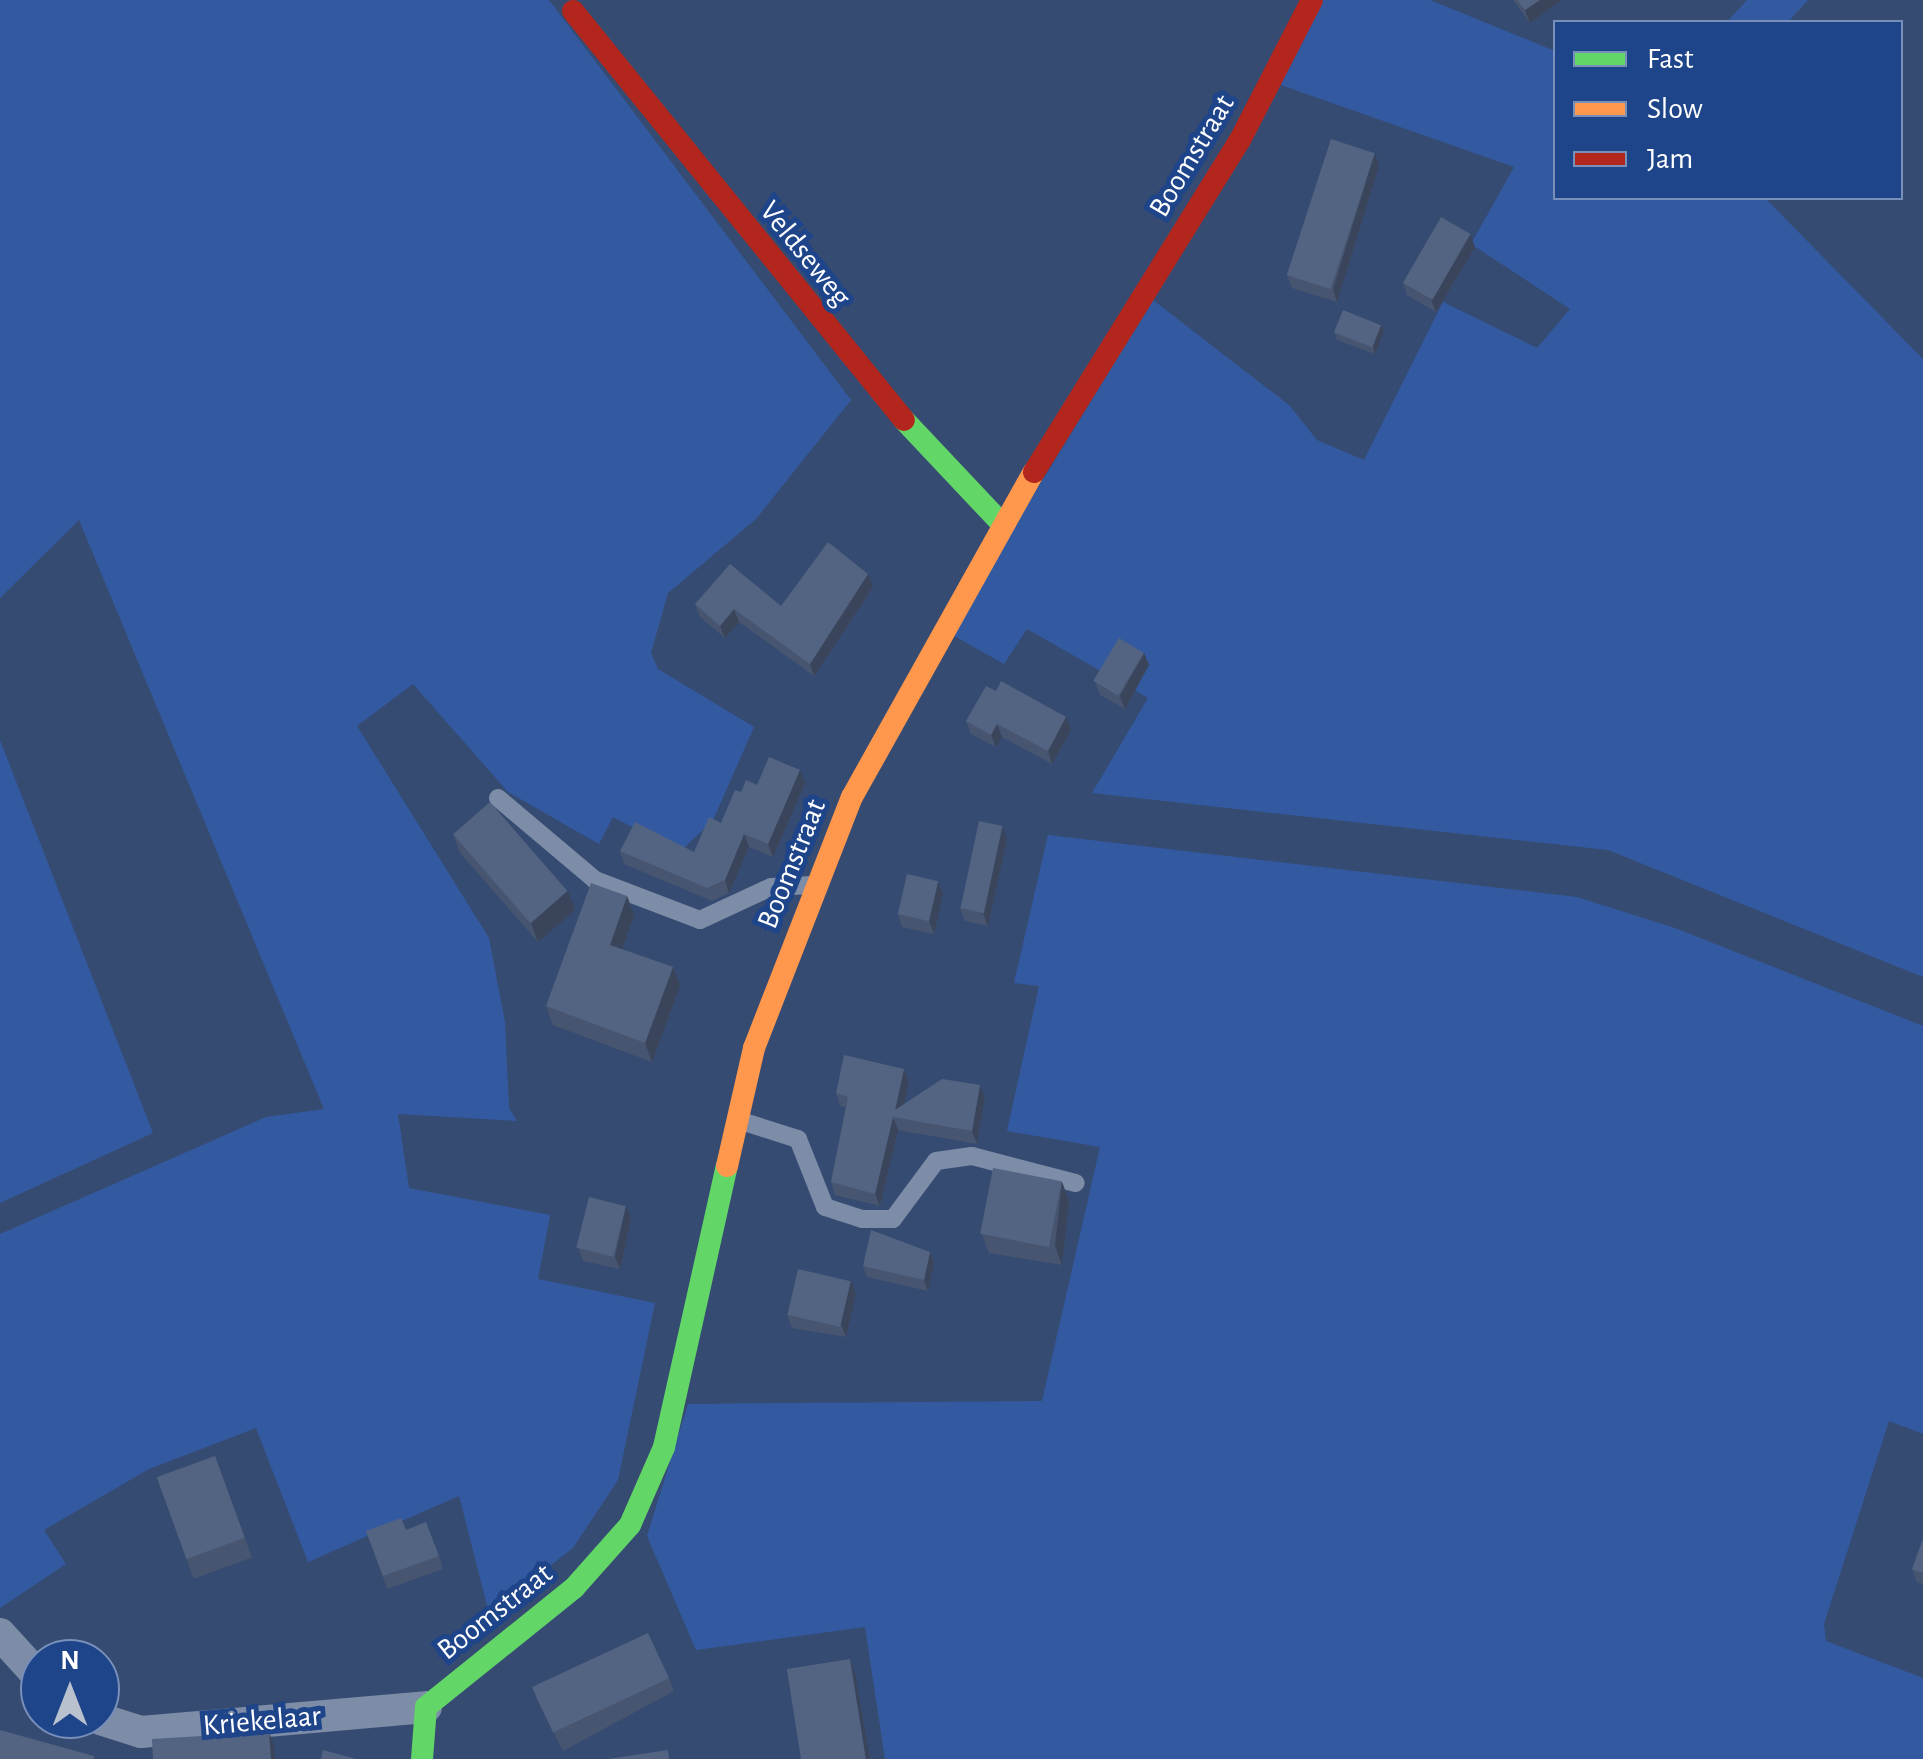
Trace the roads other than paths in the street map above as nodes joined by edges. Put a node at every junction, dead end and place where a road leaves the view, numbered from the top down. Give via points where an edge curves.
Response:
1 (1312, 0) edge
2 (573, 11) dead end
3 (1002, 524) junction
4 (498, 798) dead end
5 (814, 885) junction
6 (737, 1120) junction
7 (1076, 1182) dead end
8 (0, 1634) edge
9 (20, 1656) edge
10 (426, 1707) junction
11 (120, 1725) edge
12 (422, 1759) edge

1 - 3 street, Boomstraat via 1240,140
2 - 3 street, Veldseweg via 876,390
3 - 5 street, Boomstraat via 852,797
4 - 5 lane via 595,880 700,920 771,887
5 - 6 street, Boomstraat via 754,1048
6 - 7 lane via 798,1140 825,1207 862,1220 893,1220 936,1161 972,1156
6 - 10 street, Boomstraat via 664,1447 630,1525 574,1588
8 - 9 street
10 - 11 street, Kriekelaar via 141,1732
10 - 12 street

